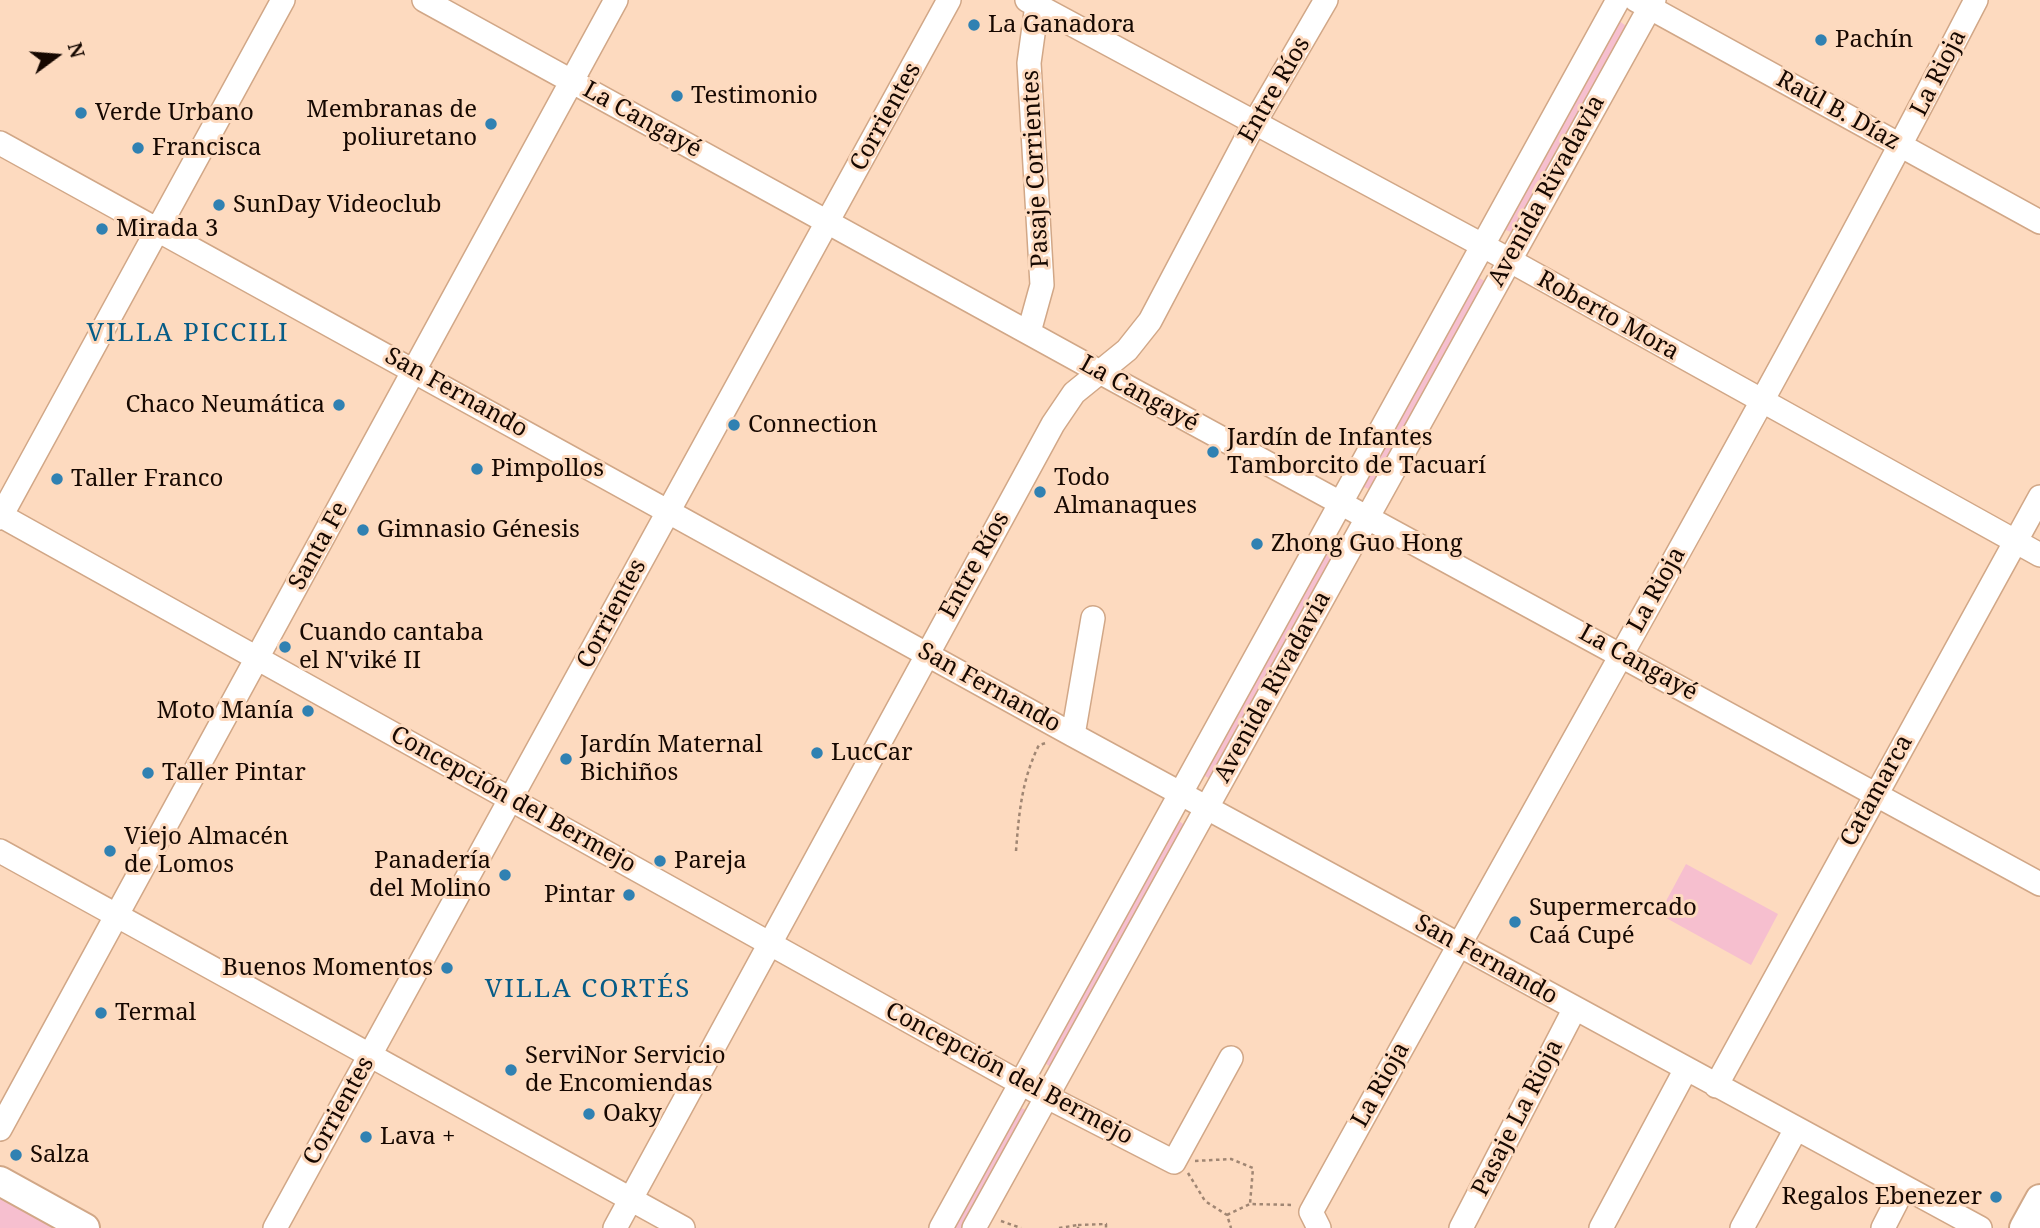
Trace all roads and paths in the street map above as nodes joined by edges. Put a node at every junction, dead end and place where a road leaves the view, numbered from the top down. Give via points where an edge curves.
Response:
1 (283, 0) edge
2 (424, 0) edge
3 (616, 0) edge
4 (949, 0) edge
5 (1326, 0) edge
6 (1618, 0) edge
7 (1976, 0) edge
8 (1032, 3) edge
9 (1647, 3) edge
10 (572, 82) junction
11 (1255, 122) junction
12 (0, 144) edge
13 (1901, 146) junction
14 (2040, 222) edge
15 (828, 223) junction
16 (160, 229) junction
17 (1482, 245) junction
18 (1508, 260) junction
19 (1029, 332) junction
20 (416, 370) junction
21 (1098, 371) junction
22 (1760, 401) junction
23 (2040, 497) edge
24 (1338, 503) junction
25 (668, 511) junction
26 (0, 517) edge
27 (1366, 518) junction
28 (2015, 541) junction
29 (2040, 555) edge
30 (1093, 618) dead end
31 (928, 653) junction
32 (1622, 654) junction
33 (257, 659) junction
34 (1073, 735) junction
35 (1181, 791) junction
36 (1875, 794) junction
37 (513, 798) junction
38 (1208, 807) junction
39 (0, 851) edge
40 (1016, 851) dead end
41 (2040, 884) edge
42 (118, 915) junction
43 (768, 943) junction
44 (1458, 944) junction
45 (1575, 1008) junction
46 (369, 1056) junction
47 (1231, 1058) dead end
48 (1686, 1069) junction
49 (1023, 1084) junction
50 (1716, 1086) junction
51 (1045, 1096) junction
52 (0, 1129) edge
53 (1796, 1129) junction
54 (1174, 1162) junction
55 (0, 1181) edge
56 (1903, 1189) junction
57 (631, 1199) junction
58 (2040, 1199) edge
59 (1250, 1204) junction
60 (1227, 1215) junction
61 (1315, 1220) edge
62 (1078, 1227) edge
63 (85, 1228) edge
64 (275, 1228) edge
65 (615, 1228) edge
66 (683, 1228) edge
67 (941, 1228) edge
68 (974, 1228) edge
69 (1059, 1228) edge
70 (1106, 1228) edge
71 (1231, 1228) edge
72 (1461, 1228) edge
73 (1601, 1228) edge
74 (1742, 1228) edge
75 (1883, 1228) edge
76 (1980, 1228) edge
77 (2024, 1228) edge

1 - 16 street
2 - 10 street, La Cangayé
3 - 10 street, Santa Fe
4 - 15 street, Corrientes
5 - 11 street, Entre Ríos
6 - 17 street, Avenida Rivadavia
7 - 13 street, La Rioja
8 - 11 street, Roberto Mora
8 - 19 street, Pasaje Corrientes via 1029,63 1042,285
9 - 13 street, Raúl B. Díaz
9 - 18 street, Avenida Rivadavia
10 - 15 street, La Cangayé
10 - 20 street, Santa Fe
11 - 17 street, Roberto Mora
11 - 21 street, Entre Ríos via 1150,321 1126,350
12 - 16 street, San Fernando
13 - 14 street, Raúl B. Díaz
13 - 22 street, La Rioja
15 - 19 street, La Cangayé
15 - 25 street, Corrientes
16 - 20 street, San Fernando
16 - 26 street
17 - 18 street, Roberto Mora
17 - 24 street, Avenida Rivadavia
18 - 22 street, Roberto Mora
18 - 27 street, Avenida Rivadavia
19 - 21 street, La Cangayé
20 - 25 street, San Fernando
20 - 33 street, Santa Fe
21 - 24 street, La Cangayé
21 - 31 street, Entre Ríos via 1074,393 1053,424
22 - 28 street, Roberto Mora
22 - 32 street, La Rioja
23 - 28 street, Catamarca
24 - 27 street, La Cangayé
24 - 35 street, Avenida Rivadavia
25 - 31 street, San Fernando
25 - 37 street, Corrientes
26 - 33 street, Concepción del Bermejo
27 - 32 street, La Cangayé
27 - 38 street, Avenida Rivadavia
28 - 29 street, Roberto Mora
28 - 36 street, Catamarca
30 - 34 street
31 - 34 street, San Fernando
31 - 43 street, Entre Ríos
32 - 36 street, La Cangayé
32 - 44 street, La Rioja
33 - 37 street, Concepción del Bermejo
33 - 42 street, Santa Fe
34 - 35 street, San Fernando
34 - 40 path via 1039,745 1026,770
35 - 38 street, San Fernando
35 - 49 street, Avenida Rivadavia
36 - 41 street, La Cangayé
36 - 50 street, Catamarca
37 - 43 street, Concepción del Bermejo
37 - 46 street, Corrientes
38 - 44 street, San Fernando
38 - 51 street, Avenida Rivadavia
39 - 42 street
42 - 46 street
42 - 52 street, Santa Fe
43 - 49 street, Concepción del Bermejo
43 - 57 street, Entre Ríos
44 - 45 street, San Fernando
44 - 61 street, La Rioja
45 - 48 street, San Fernando
45 - 72 street, Pasaje La Rioja
46 - 57 street
46 - 64 street, Corrientes
47 - 54 street
48 - 50 street, San Fernando
48 - 73 street
49 - 51 street, Concepción del Bermejo
49 - 67 street, Avenida Rivadavia
50 - 53 street, San Fernando
51 - 54 street, Concepción del Bermejo
51 - 68 street, Avenida Rivadavia
53 - 56 street, San Fernando
53 - 74 street
54 - 59 path via 1231,1159 1253,1168
54 - 60 path via 1189,1173 1205,1201
55 - 63 main road
56 - 75 street
56 - 76 street, San Fernando
57 - 65 street, Entre Ríos
57 - 66 street
58 - 77 main road
59 - 60 path
59 - 61 path via 1292,1203
60 - 71 path
62 - 69 path
62 - 70 path via 1106,1224

